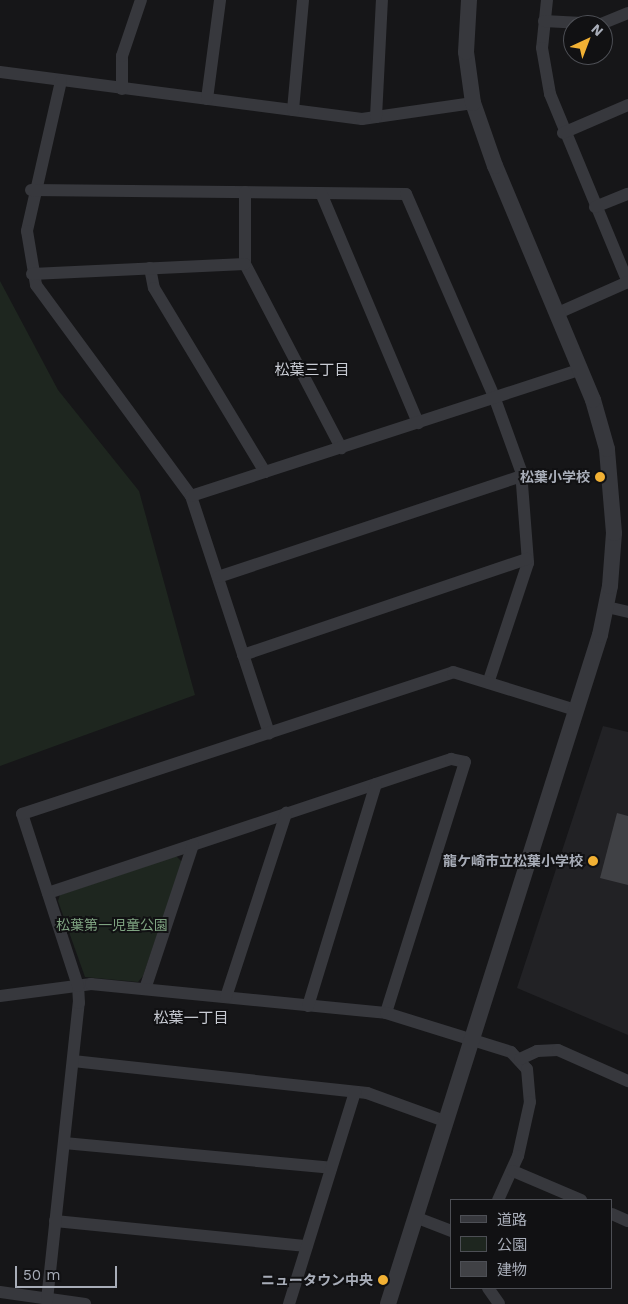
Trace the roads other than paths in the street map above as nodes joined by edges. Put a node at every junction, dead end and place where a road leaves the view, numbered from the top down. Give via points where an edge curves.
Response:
1 (141, 0) edge
2 (220, 0) edge
3 (303, 0) edge
4 (382, 0) edge
5 (469, 0) edge
6 (547, 0) edge
7 (628, 12) edge
8 (544, 22) junction
9 (0, 72) edge
10 (61, 81) junction
11 (122, 89) junction
12 (206, 100) junction
13 (473, 103) junction
14 (628, 105) edge
15 (292, 110) junction
16 (376, 118) junction
17 (563, 133) junction
18 (34, 190) junction
19 (245, 192) junction
20 (321, 193) junction
21 (628, 194) edge
22 (596, 208) junction
23 (245, 264) junction
24 (150, 268) junction
25 (32, 274) junction
26 (628, 282) edge
27 (558, 313) junction
28 (582, 369) junction
29 (495, 399) junction
30 (418, 424) junction
31 (341, 448) junction
32 (265, 472) junction
33 (522, 476) junction
34 (190, 496) junction
35 (527, 559) junction
36 (218, 577) junction
37 (607, 607) junction
38 (628, 612) edge
39 (243, 655) junction
40 (488, 683) junction
41 (576, 710) junction
42 (269, 733) junction
43 (376, 784) junction
44 (286, 814) junction
45 (193, 845) junction
46 (48, 893) junction
47 (78, 986) junction
48 (145, 989) junction
49 (0, 996) edge
50 (226, 998) junction
51 (308, 1006) junction
52 (386, 1013) junction
53 (473, 1041) junction
54 (520, 1059) junction
55 (73, 1061) junction
56 (628, 1081) edge
57 (355, 1092) junction
58 (447, 1122) junction
59 (64, 1144) junction
60 (332, 1168) junction
61 (513, 1171) junction
62 (499, 1199) edge
63 (579, 1199) edge
64 (613, 1214) edge
65 (415, 1217) junction
66 (55, 1221) junction
67 (628, 1221) edge
68 (450, 1230) edge
69 (307, 1246) junction
70 (489, 1289) edge
71 (0, 1292) edge
72 (47, 1300) junction
73 (85, 1304) edge
74 (289, 1304) edge
75 (388, 1304) edge
76 (499, 1304) edge

1 - 11 street via 122,56
2 - 12 street
3 - 15 street
4 - 16 street
5 - 13 street via 466,52
6 - 8 street
7 - 8 street via 601,24
8 - 17 street via 544,69
9 - 10 street
10 - 11 street
10 - 18 street
11 - 12 street
12 - 15 street
13 - 16 street
13 - 27 street via 495,166
14 - 17 street
15 - 16 street
17 - 22 street
18 - 19 street
18 - 25 street via 27,231
19 - 20 street
19 - 23 street
20 - 29 street via 406,194
20 - 30 street
21 - 22 street
22 - 26 street
23 - 24 street
23 - 31 street
24 - 25 street
24 - 32 street via 154,288
25 - 34 street via 42,294
26 - 27 street
27 - 28 street
28 - 29 street
28 - 37 street via 601,425 614,506
29 - 30 street
29 - 33 street
30 - 31 street
31 - 32 street
32 - 34 street
33 - 35 street
33 - 36 street
34 - 36 street
35 - 39 street
35 - 40 street
36 - 39 street
37 - 38 street
37 - 41 street
39 - 42 street
40 - 41 street
40 - 42 street via 453,672
41 - 53 street
42 - 46 street via 22,814
43 - 44 street
43 - 51 street
43 - 52 street via 451,759 465,762
44 - 45 street
44 - 50 street
45 - 46 street
45 - 48 street
46 - 47 street
47 - 48 street
47 - 49 street
47 - 55 street
48 - 50 street
50 - 51 street
51 - 52 street
52 - 53 street
53 - 54 street
53 - 58 street
54 - 56 street via 537,1051 558,1050
54 - 61 street via 526,1069 530,1102
55 - 57 street
55 - 59 street
57 - 58 street
57 - 60 street
58 - 65 street
59 - 60 street
59 - 66 street
60 - 69 street
61 - 62 street
61 - 63 street
64 - 67 street
65 - 68 street
65 - 75 street
66 - 69 street
66 - 72 street
69 - 74 street
70 - 76 street
71 - 72 street
72 - 73 street

